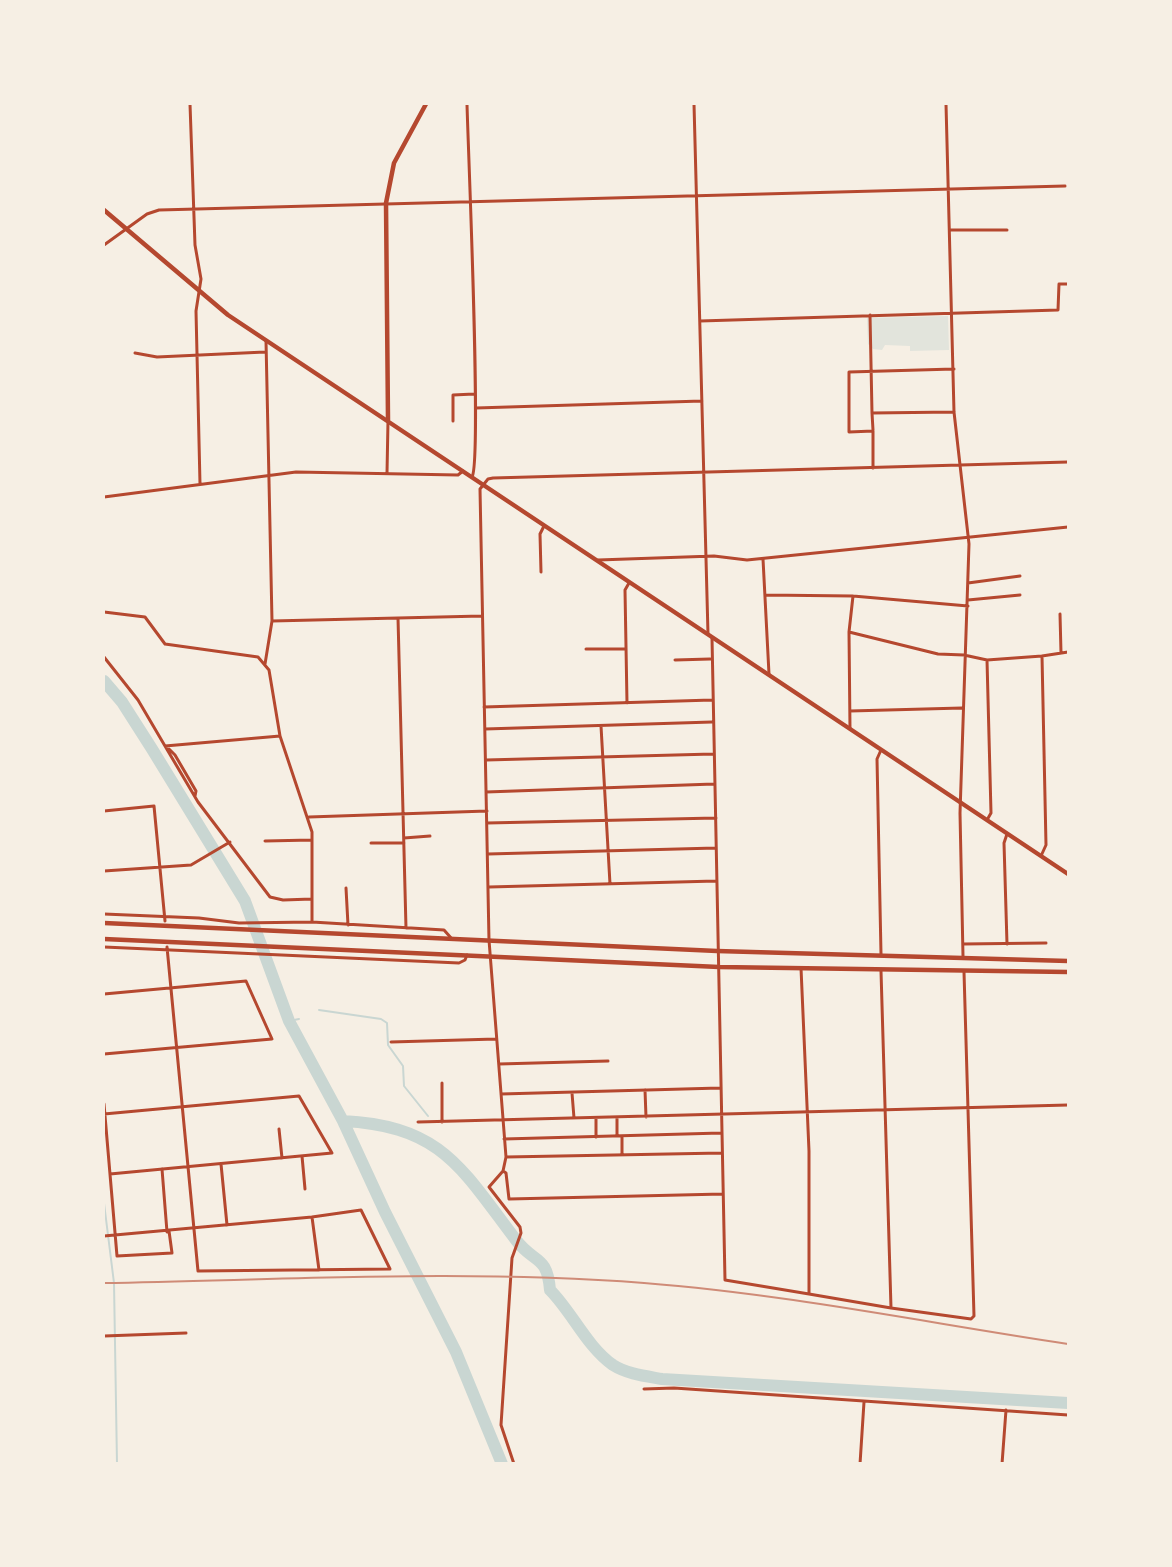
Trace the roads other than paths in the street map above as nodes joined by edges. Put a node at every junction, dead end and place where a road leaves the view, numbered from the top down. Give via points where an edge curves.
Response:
1 (190, 104) edge
2 (426, 104) edge
3 (467, 104) edge
4 (694, 104) edge
5 (946, 104) edge
6 (1065, 186) dead end
7 (948, 188) junction
8 (696, 196) junction
9 (470, 201) junction
10 (386, 203) junction
11 (193, 209) junction
12 (104, 210) edge
13 (127, 228) junction
14 (950, 230) junction
15 (1008, 230) dead end
16 (105, 240) edge
17 (104, 245) edge
18 (1068, 284) edge
19 (199, 292) junction
20 (952, 312) junction
21 (870, 315) junction
22 (700, 321) junction
23 (266, 341) junction
24 (135, 352) dead end
25 (265, 352) junction
26 (197, 354) junction
27 (954, 369) junction
28 (871, 371) junction
29 (474, 393) junction
30 (702, 401) junction
31 (475, 408) junction
32 (954, 412) junction
33 (872, 413) junction
34 (388, 420) junction
35 (453, 421) dead end
36 (873, 431) junction
37 (1068, 462) edge
38 (960, 466) junction
39 (873, 468) junction
40 (463, 471) junction
41 (704, 472) junction
42 (387, 473) junction
43 (268, 475) junction
44 (472, 477) junction
45 (200, 484) junction
46 (483, 485) junction
47 (104, 497) edge
48 (544, 526) junction
49 (1068, 526) edge
50 (968, 538) junction
51 (705, 556) junction
52 (763, 559) junction
53 (596, 560) junction
54 (541, 572) dead end
55 (1020, 576) dead end
56 (630, 583) junction
57 (968, 583) junction
58 (765, 595) junction
59 (853, 596) junction
60 (1020, 596) dead end
61 (968, 600) junction
62 (968, 606) junction
63 (104, 612) edge
64 (1060, 614) dead end
65 (482, 616) junction
66 (398, 618) junction
67 (272, 621) junction
68 (849, 632) junction
69 (710, 636) junction
70 (586, 649) dead end
71 (626, 649) junction
72 (1068, 652) edge
73 (1061, 653) junction
74 (964, 655) junction
75 (1042, 656) junction
76 (104, 657) edge
77 (710, 659) junction
78 (675, 660) dead end
79 (987, 660) junction
80 (265, 664) junction
81 (769, 675) junction
82 (712, 700) junction
83 (627, 703) junction
84 (484, 707) junction
85 (962, 708) junction
86 (850, 711) junction
87 (712, 722) junction
88 (601, 726) junction
89 (485, 729) junction
90 (850, 729) junction
91 (280, 736) junction
92 (165, 746) junction
93 (881, 750) junction
94 (713, 754) junction
95 (603, 757) junction
96 (486, 760) junction
97 (714, 784) junction
98 (604, 789) junction
99 (486, 792) junction
100 (960, 802) junction
101 (104, 811) edge
102 (487, 811) junction
103 (403, 813) junction
104 (308, 818) junction
105 (716, 818) junction
106 (606, 819) junction
107 (987, 820) junction
108 (488, 823) junction
109 (1007, 834) junction
110 (430, 836) dead end
111 (404, 838) junction
112 (312, 840) junction
113 (265, 841) dead end
114 (228, 843) junction
115 (371, 843) dead end
116 (404, 843) junction
117 (716, 848) junction
118 (608, 852) junction
119 (488, 854) junction
120 (1041, 856) junction
121 (159, 867) junction
122 (104, 871) edge
123 (1068, 874) edge
124 (716, 881) junction
125 (610, 884) junction
126 (489, 887) junction
127 (346, 888) dead end
128 (312, 899) junction
129 (104, 914) edge
130 (165, 919) junction
131 (312, 922) junction
132 (104, 923) edge
133 (348, 925) junction
134 (406, 928) junction
135 (104, 939) edge
136 (453, 940) junction
137 (489, 940) junction
138 (1046, 943) dead end
139 (963, 944) junction
140 (1006, 944) junction
141 (104, 947) edge
142 (168, 949) junction
143 (717, 951) junction
144 (881, 954) junction
145 (467, 955) junction
146 (490, 955) junction
147 (963, 956) junction
148 (1068, 960) edge
149 (719, 967) junction
150 (801, 968) junction
151 (881, 971) junction
152 (964, 972) junction
153 (1068, 972) edge
154 (172, 988) junction
155 (104, 994) edge
156 (496, 1040) junction
157 (391, 1042) dead end
158 (178, 1048) junction
159 (104, 1054) edge
160 (608, 1061) dead end
161 (499, 1064) junction
162 (442, 1083) dead end
163 (720, 1088) junction
164 (645, 1090) junction
165 (572, 1092) junction
166 (501, 1094) junction
167 (104, 1104) edge
168 (1068, 1105) edge
169 (968, 1107) junction
170 (182, 1108) junction
171 (887, 1109) junction
172 (806, 1111) junction
173 (104, 1114) edge
174 (721, 1114) junction
175 (617, 1117) junction
176 (646, 1117) junction
177 (574, 1118) junction
178 (596, 1118) junction
179 (502, 1120) junction
180 (418, 1122) dead end
181 (442, 1122) junction
182 (279, 1129) dead end
183 (721, 1133) junction
184 (620, 1136) junction
185 (596, 1137) junction
186 (504, 1139) junction
187 (722, 1153) junction
188 (622, 1155) junction
189 (302, 1156) junction
190 (506, 1157) junction
191 (282, 1158) junction
192 (221, 1164) junction
193 (189, 1167) junction
194 (162, 1169) junction
195 (503, 1171) junction
196 (110, 1174) junction
197 (305, 1190) dead end
198 (723, 1194) junction
199 (312, 1217) junction
200 (227, 1225) junction
201 (193, 1228) junction
202 (168, 1231) junction
203 (114, 1235) junction
204 (104, 1236) edge
205 (319, 1270) junction
206 (809, 1294) junction
207 (891, 1308) junction
208 (186, 1333) dead end
209 (104, 1336) edge
210 (644, 1389) dead end
211 (864, 1401) junction
212 (1006, 1410) junction
213 (1068, 1415) edge
214 (514, 1464) edge
215 (860, 1464) edge
216 (1002, 1464) edge

1 - 11 street
2 - 10 main road via 394,163
3 - 9 street
4 - 8 street
5 - 7 street
6 - 7 street
7 - 8 street
7 - 14 street
8 - 9 street
8 - 22 street
9 - 10 street
9 - 29 street
10 - 11 street
10 - 34 main road
11 - 13 street via 159,210
11 - 19 street
12 - 13 main road
13 - 16 street
13 - 19 main road
14 - 15 street
14 - 20 street
16 - 17 street
18 - 20 street via 1059,284 1058,310
19 - 23 main road
19 - 26 street
20 - 21 street
20 - 27 street
21 - 22 street
21 - 28 street
22 - 30 street
23 - 25 street
23 - 34 main road
24 - 26 street via 157,357
25 - 26 street
25 - 43 street
26 - 45 street
27 - 28 street
27 - 32 street
28 - 33 street
28 - 36 street via 849,372 849,432
29 - 31 street
29 - 35 street via 453,394
30 - 31 street
30 - 41 street
31 - 44 street via 476,467
32 - 33 street
32 - 38 street
33 - 36 street
34 - 40 main road
34 - 42 street
36 - 39 street
37 - 38 street
38 - 39 street
38 - 50 street
39 - 41 street
40 - 42 street via 458,475
40 - 44 main road
41 - 46 street via 493,478
41 - 51 street
42 - 43 street via 309,471
43 - 45 street
43 - 67 street
44 - 46 main road
45 - 47 street
46 - 48 main road
46 - 65 street via 479,493
48 - 53 main road
48 - 54 street via 540,534
49 - 50 street
50 - 52 street
50 - 57 street
51 - 52 street
51 - 53 street
51 - 69 street
52 - 58 street
53 - 56 main road
55 - 57 street
56 - 69 main road
56 - 71 street via 625,590
57 - 61 street
58 - 59 street
58 - 81 street
59 - 62 street
59 - 68 street
60 - 61 street
61 - 62 street
62 - 74 street
63 - 80 street via 145,617 165,644 258,657
64 - 73 street
65 - 66 street
65 - 84 street
66 - 67 street
66 - 103 street
67 - 80 street
68 - 74 street via 938,654
68 - 86 street
69 - 77 street
69 - 81 main road
70 - 71 street
71 - 83 street
72 - 73 street
73 - 75 street
74 - 79 street
74 - 85 street
75 - 79 street
75 - 120 street via 1046,845
76 - 92 street via 138,700
77 - 78 street
77 - 82 street
79 - 107 street via 992,813
80 - 91 street via 270,670
81 - 90 main road
82 - 83 street
82 - 87 street
83 - 84 street
84 - 89 street
85 - 86 street
85 - 100 street
86 - 90 street
87 - 88 street
87 - 94 street
88 - 89 street
88 - 95 street
89 - 96 street
90 - 93 main road
91 - 92 street
91 - 104 street
92 - 114 street
93 - 100 main road
93 - 144 street via 877,759
94 - 95 street
94 - 97 street
95 - 96 street
95 - 98 street
96 - 99 street
97 - 98 street
97 - 105 street
98 - 99 street
98 - 106 street
99 - 102 street
100 - 107 main road
100 - 139 street
101 - 121 street via 154,806
102 - 103 street
102 - 108 street
103 - 104 street
103 - 111 street
104 - 112 street
105 - 106 street
105 - 117 street
106 - 108 street
106 - 118 street
107 - 109 main road
108 - 119 street
109 - 120 main road
109 - 140 street
110 - 111 street
111 - 116 street
112 - 113 street
112 - 128 street
114 - 121 street via 191,865
114 - 128 street via 270,897
115 - 116 street
116 - 134 street
117 - 118 street
117 - 124 street
118 - 119 street
118 - 125 street
119 - 126 street
120 - 123 main road
121 - 122 street
121 - 130 street
124 - 125 street
124 - 143 street
125 - 126 street
126 - 137 street
127 - 133 street
128 - 131 street
129 - 130 street
130 - 131 street
131 - 133 street
132 - 136 main road
133 - 134 street
134 - 136 street via 444,930
135 - 145 main road
136 - 137 main road
137 - 143 main road
137 - 146 street
138 - 140 street
139 - 140 street
139 - 147 street
141 - 142 street
142 - 145 street via 459,963
142 - 154 street
143 - 144 main road
143 - 149 street
144 - 147 main road
145 - 146 main road
146 - 149 main road
146 - 156 street
147 - 148 main road
149 - 150 main road
149 - 163 street
150 - 151 main road
150 - 172 street
151 - 152 main road
151 - 171 street
152 - 153 main road
152 - 169 street
154 - 155 street
154 - 158 street
154 - 158 street via 246,981 272,1040
156 - 157 street
156 - 161 street
158 - 159 street
158 - 170 street
160 - 161 street
161 - 166 street
162 - 181 street
163 - 164 street
163 - 174 street
164 - 165 street
164 - 176 street
165 - 166 street
165 - 177 street
166 - 179 street
167 - 173 street
168 - 169 street
169 - 171 street
169 - 207 street via 975,1316 971,1319
170 - 173 street
170 - 189 street via 299,1096 332,1153
170 - 193 street
171 - 172 street
171 - 207 street
172 - 174 street
172 - 206 street
173 - 196 street
174 - 176 street
174 - 183 street
175 - 176 street
175 - 178 street
175 - 184 street
177 - 178 street
177 - 179 street
178 - 185 street
179 - 181 street
179 - 186 street
180 - 181 street
182 - 191 street
183 - 184 street
183 - 187 street
184 - 185 street
184 - 188 street
185 - 186 street
186 - 190 street
187 - 188 street
187 - 198 street
188 - 190 street
189 - 191 street
189 - 197 street
190 - 195 street
191 - 192 street
192 - 193 street
192 - 200 street
193 - 194 street
193 - 201 street
194 - 196 street
194 - 202 street
195 - 198 street via 507,1173 509,1199
195 - 214 street via 489,1187 521,1233 514,1251 501,1425
196 - 203 street
198 - 206 street via 725,1280
199 - 200 street
199 - 205 street
199 - 205 street via 361,1210 390,1269
200 - 201 street
201 - 202 street
201 - 205 street via 198,1271
202 - 203 street
202 - 203 street via 172,1253 117,1256
203 - 204 street
206 - 207 street
208 - 209 street
210 - 211 street
211 - 212 street
211 - 215 street
212 - 213 street
212 - 216 street

